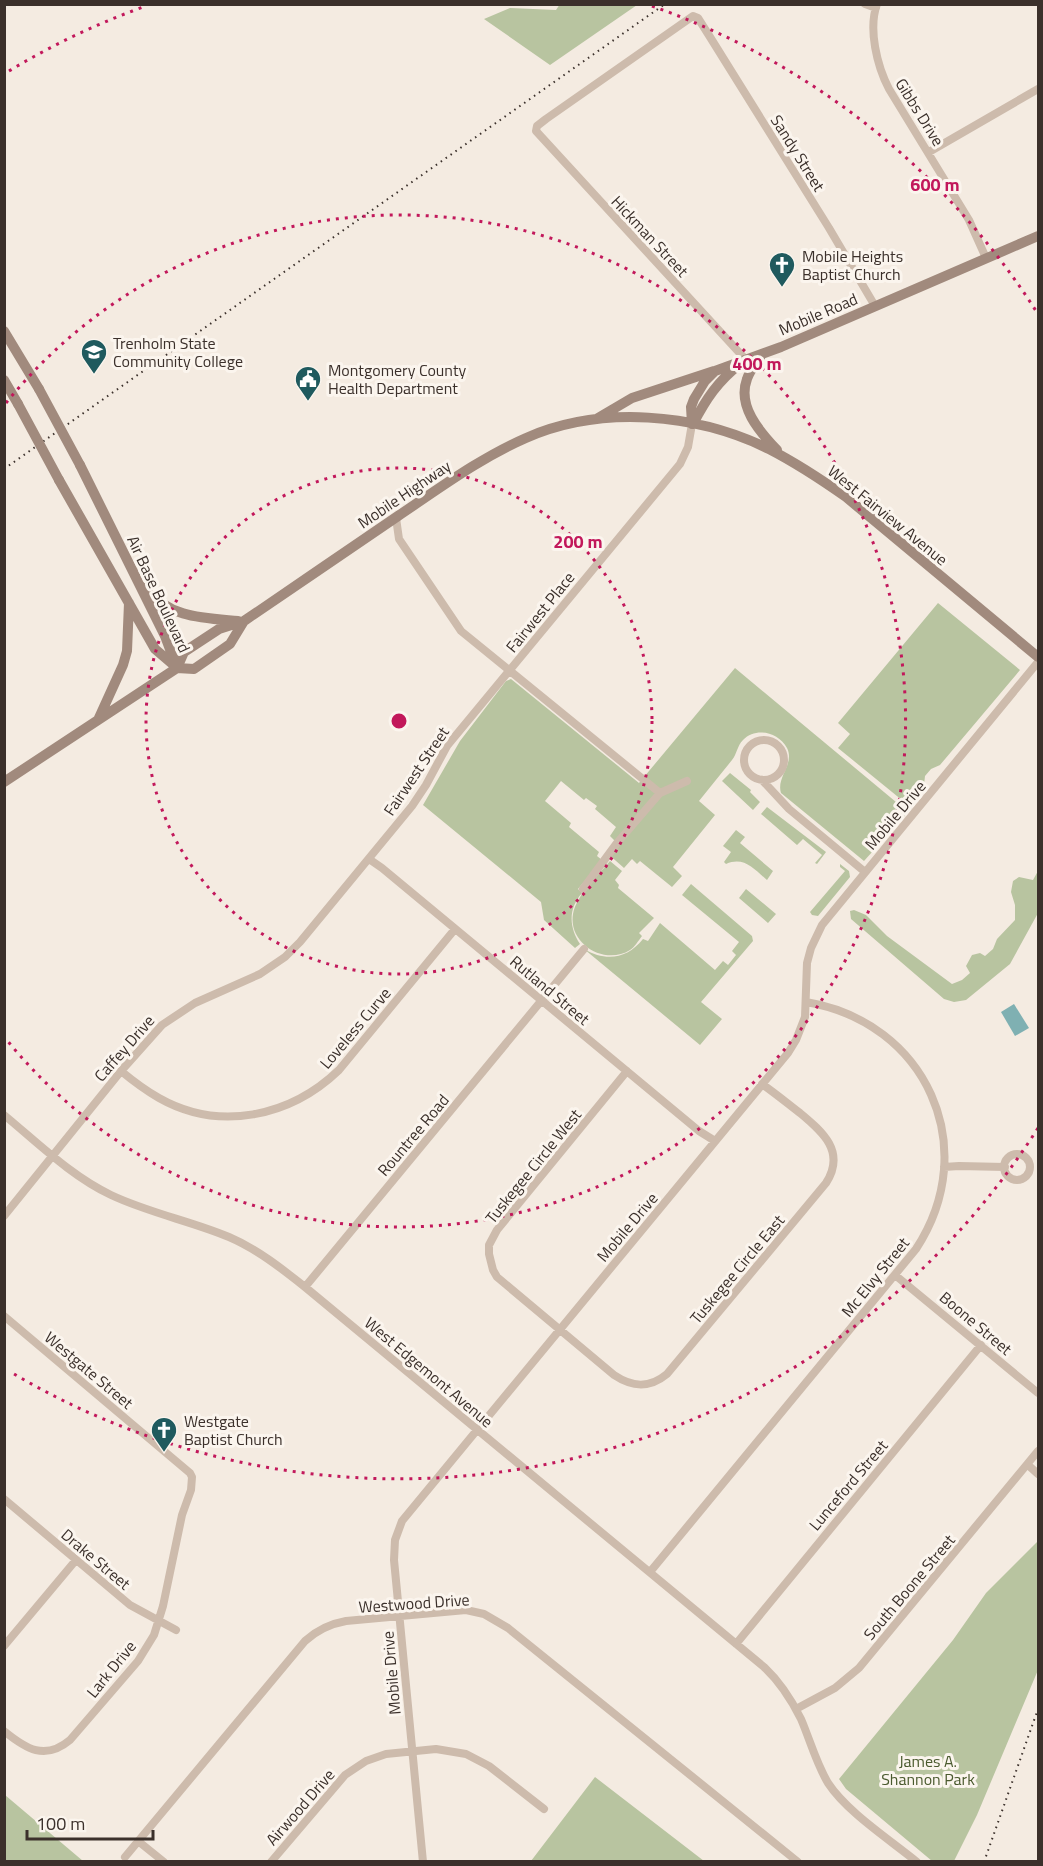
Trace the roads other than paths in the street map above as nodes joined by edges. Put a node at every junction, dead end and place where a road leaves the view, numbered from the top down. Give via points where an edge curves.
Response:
1 (865, 4) edge
2 (876, 6) edge
3 (1038, 89) edge
4 (536, 128) joint
5 (929, 152) junction
6 (1038, 236) edge
7 (986, 258) junction
8 (875, 306) junction
9 (4, 331) edge
10 (762, 354) junction
11 (744, 362) junction
12 (715, 371) junction
13 (4, 380) edge
14 (595, 419) junction
15 (692, 424) junction
16 (783, 457) junction
17 (396, 518) junction
18 (131, 566) junction
19 (129, 603) junction
20 (244, 621) junction
21 (1038, 657) edge
22 (1038, 662) edge
23 (177, 668) junction
24 (509, 671) junction
25 (97, 721) junction
26 (762, 780) junction
27 (687, 781) dead end
28 (4, 782) edge
29 (660, 793) junction
30 (369, 859) junction
31 (865, 872) junction
32 (583, 889) dead end
33 (455, 928) junction
34 (584, 949) dead end
35 (542, 1000) junction
36 (806, 1002) junction
37 (121, 1071) junction
38 (627, 1071) junction
39 (762, 1084) junction
40 (4, 1115) edge
41 (715, 1141) junction
42 (53, 1156) junction
43 (944, 1167) junction
44 (1005, 1167) dead end
45 (4, 1216) edge
46 (895, 1275) junction
47 (305, 1287) junction
48 (4, 1316) edge
49 (560, 1330) junction
50 (981, 1345) junction
51 (1038, 1393) edge
52 (477, 1430) junction
53 (1038, 1451) edge
54 (1028, 1465) junction
55 (1038, 1474) edge
56 (4, 1499) edge
57 (188, 1501) joint
58 (76, 1560) junction
59 (650, 1572) junction
60 (399, 1616) junction
61 (158, 1621) junction
62 (176, 1629) dead end
63 (736, 1644) junction
64 (4, 1646) edge
65 (796, 1709) junction
66 (4, 1731) edge
67 (412, 1751) junction
68 (544, 1809) dead end
69 (138, 1841) junction
70 (125, 1857) dead end
71 (164, 1862) edge
72 (271, 1862) edge
73 (423, 1862) edge
74 (798, 1862) edge
75 (917, 1862) edge

1 - 2 street
2 - 5 street, Gibbs Drive via 875,47 881,72
3 - 5 street
4 - 8 street, Sandy Street via 696,16
4 - 11 street, Hickman Street
5 - 7 street, Gibbs Drive via 969,220
6 - 7 main road, Mobile Road
7 - 8 main road, Mobile Road
8 - 10 main road, Mobile Road
9 - 18 main road, Air Base Boulevard, bridge via 39,389
10 - 11 main road, Mobile Road
10 - 16 main road via 747,379 746,406 761,433
11 - 12 main road, Mobile Road
11 - 15 main road, Mobile Road via 720,380
12 - 14 main road, Mobile Road via 632,398
12 - 15 main road via 694,399
13 - 19 main road, Air Base Boulevard, bridge
14 - 15 main road, West Fairview Avenue via 655,419
14 - 17 main road, Mobile Highway via 557,427 508,446
15 - 16 main road, West Fairview Avenue via 745,439
15 - 24 street, Fairwest Place via 680,464
16 - 21 main road, West Fairview Avenue via 846,497
17 - 20 main road, Mobile Highway
17 - 24 street via 399,539 458,628
18 - 20 main road via 149,592 175,611 190,617
18 - 23 main road, Air Base Boulevard
19 - 23 main road, Air Base Boulevard via 155,649
19 - 25 main road via 127,651
20 - 23 main road, Mobile Highway via 219,629 184,652
20 - 23 main road, Mobile Highway via 230,644 194,669
22 - 31 street, Mobile Drive
23 - 25 main road, Mobile Highway
24 - 29 street
24 - 30 street, Fairwest Street via 447,746 412,806
25 - 28 main road, Mobile Highway
26 - 26 street via 748,772 744,756 753,742 770,740 782,751 783,767 771,779
26 - 31 street via 789,809
27 - 29 street
29 - 32 street
30 - 33 street, Rutland Street
30 - 37 street, Caffey Drive via 285,957 260,974 175,1015 150,1036
31 - 36 street, Mobile Drive via 816,937 807,963
33 - 35 street, Rutland Street
33 - 37 street, Loveless Curve via 339,1070 290,1105 244,1116 204,1115 161,1100
34 - 35 street, Rountree Road
35 - 38 street, Rutland Street
35 - 47 street, Rountree Road
36 - 39 street, Mobile Drive via 796,1040
36 - 43 street, Mc Elvy Street via 862,1020 908,1059 938,1112
37 - 42 street, Caffey Drive
38 - 41 street, Rutland Street
38 - 49 street, Tuskegee Circle West via 497,1230 489,1245 490,1263 497,1277
39 - 41 street, Mobile Drive
39 - 49 street, Tuskegee Circle East via 812,1123 830,1145 831,1174 810,1202 675,1365 654,1383 641,1385 622,1380
40 - 42 street, West Edgemont Avenue
41 - 49 street, Mobile Drive
42 - 45 street, Caffey Drive
42 - 47 street, West Edgemont Avenue via 112,1196 243,1244
43 - 44 street
43 - 46 street, Mc Elvy Street via 944,1181 930,1225
46 - 50 street, Boone Street
46 - 59 street, Mc Elvy Street
47 - 52 street, West Edgemont Avenue
48 - 57 street, Westgate Street via 190,1473
49 - 52 street, Mobile Drive
50 - 51 street, Boone Street
50 - 63 street, Lunceford Street
52 - 59 street, West Edgemont Avenue
52 - 60 street, Mobile Drive via 398,1529 393,1551
53 - 54 street
54 - 55 street
54 - 65 street, South Boone Street via 859,1668 835,1689
56 - 58 street, Drake Street
57 - 61 street, Lark Drive
58 - 61 street, Drake Street via 130,1605
58 - 64 street
59 - 63 street, West Edgemont Avenue
60 - 67 street, Mobile Drive
60 - 69 street, Westwood Drive via 336,1623 311,1636
60 - 74 street, Westwood Drive via 465,1610 499,1621
61 - 62 street, Drake Street
61 - 66 street, Lark Drive via 138,1661 63,1746 48,1751 31,1749
63 - 65 street, West Edgemont Avenue via 774,1677
65 - 75 street, West Edgemont Avenue via 819,1766 836,1794
67 - 68 street, Airwood Drive via 436,1749 466,1754 489,1766
67 - 72 street, Airwood Drive via 375,1757 345,1775
67 - 73 street, Mobile Drive
69 - 70 street, Westwood Drive
69 - 71 street

